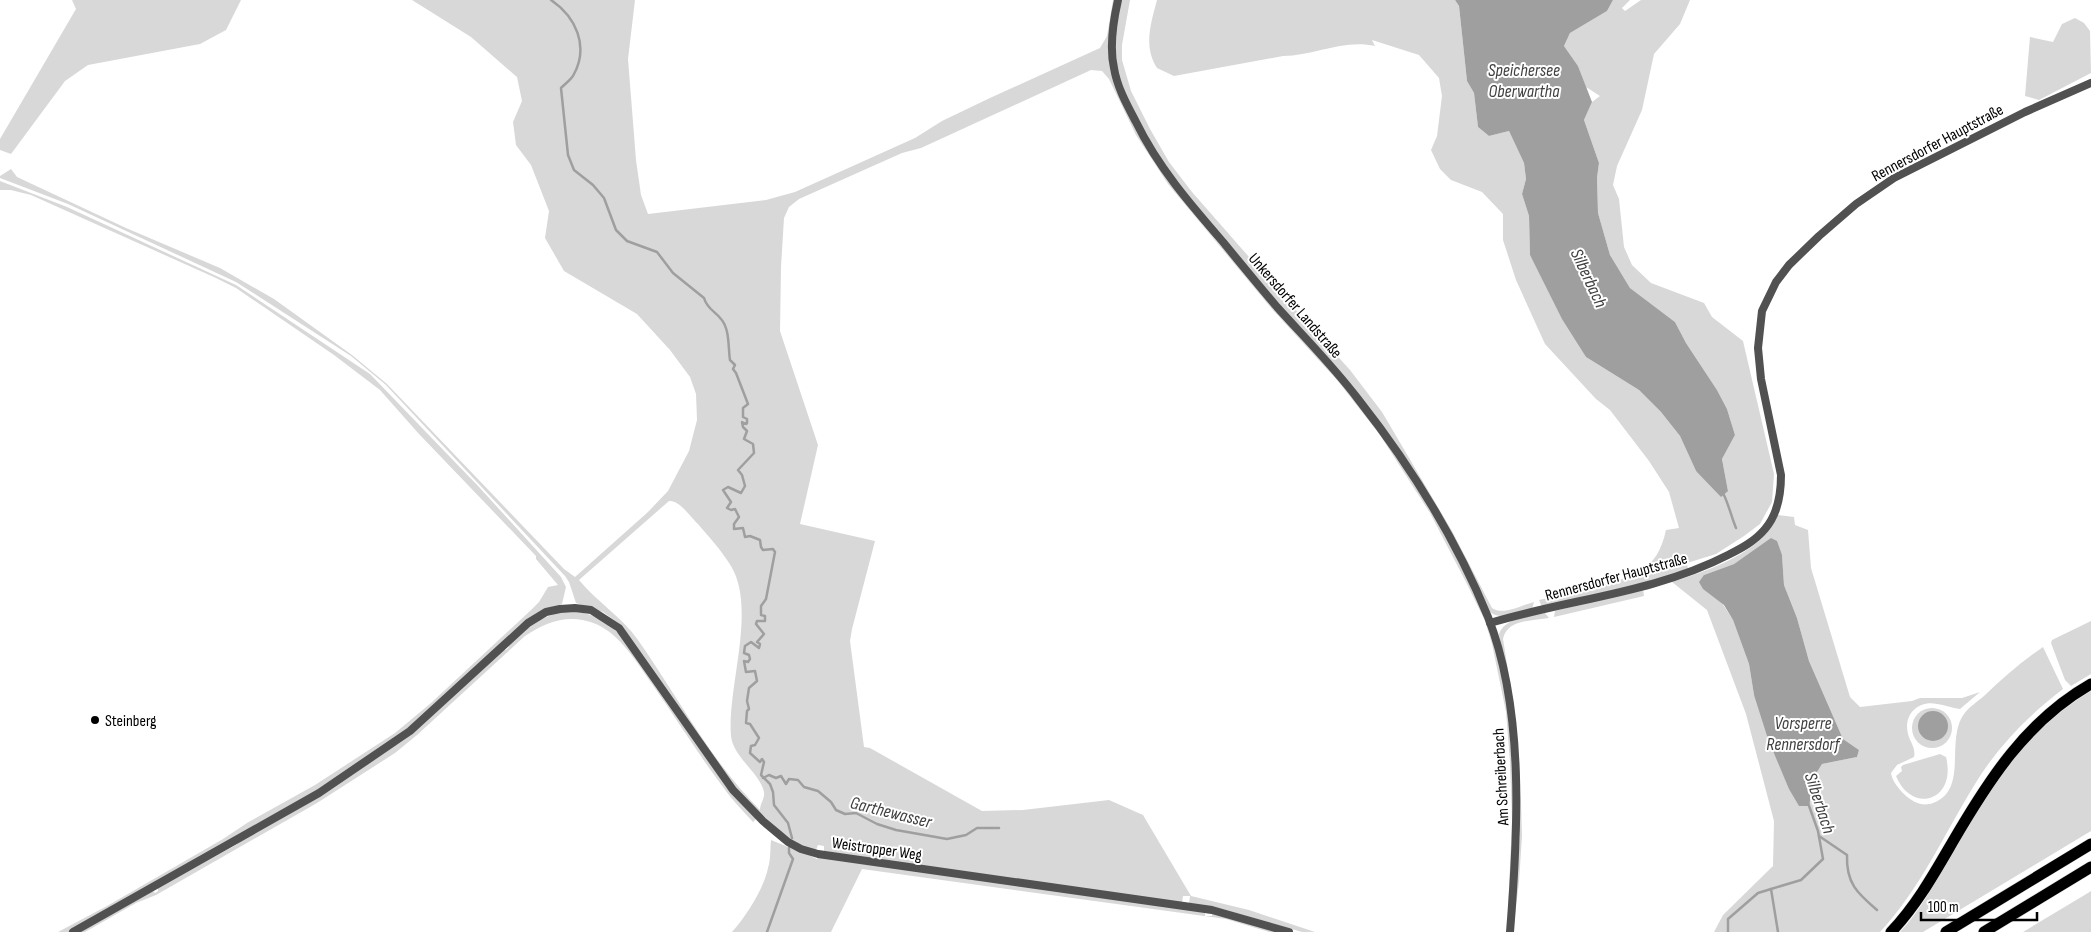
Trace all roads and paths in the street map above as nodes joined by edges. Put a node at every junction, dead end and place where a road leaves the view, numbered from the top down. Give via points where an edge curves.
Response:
1 (1118, 0) edge
2 (2091, 83) edge
3 (1490, 623) junction
4 (2091, 684) edge
5 (2091, 844) edge
6 (2091, 867) edge
7 (2091, 873) edge
8 (2066, 883) junction
9 (73, 932) edge
10 (1289, 932) edge
11 (1510, 932) edge
12 (1891, 932) edge
13 (1946, 932) edge
14 (1984, 932) edge

1 - 3 street, Unkersdorfer Landstraße via 1112,44 1114,70 1152,151 1184,198 1384,432 1448,533
2 - 3 street, Rennersdorfer Hauptstraße via 1894,178 1856,204 1819,236 1776,282 1762,311 1758,348 1781,490 1774,517 1758,537 1709,565 1671,579
3 - 11 street, Am Schreiberbach via 1507,691 1515,771 1516,828
4 - 12 highway via 2037,723 2009,754 1984,788 1919,896
5 - 13 highway
6 - 8 highway
7 - 8 highway
8 - 14 highway
9 - 10 street, Weistropper Weg via 319,793 410,731 528,622 546,612 568,608 590,610 620,628 733,790 762,821 801,849 1212,910

